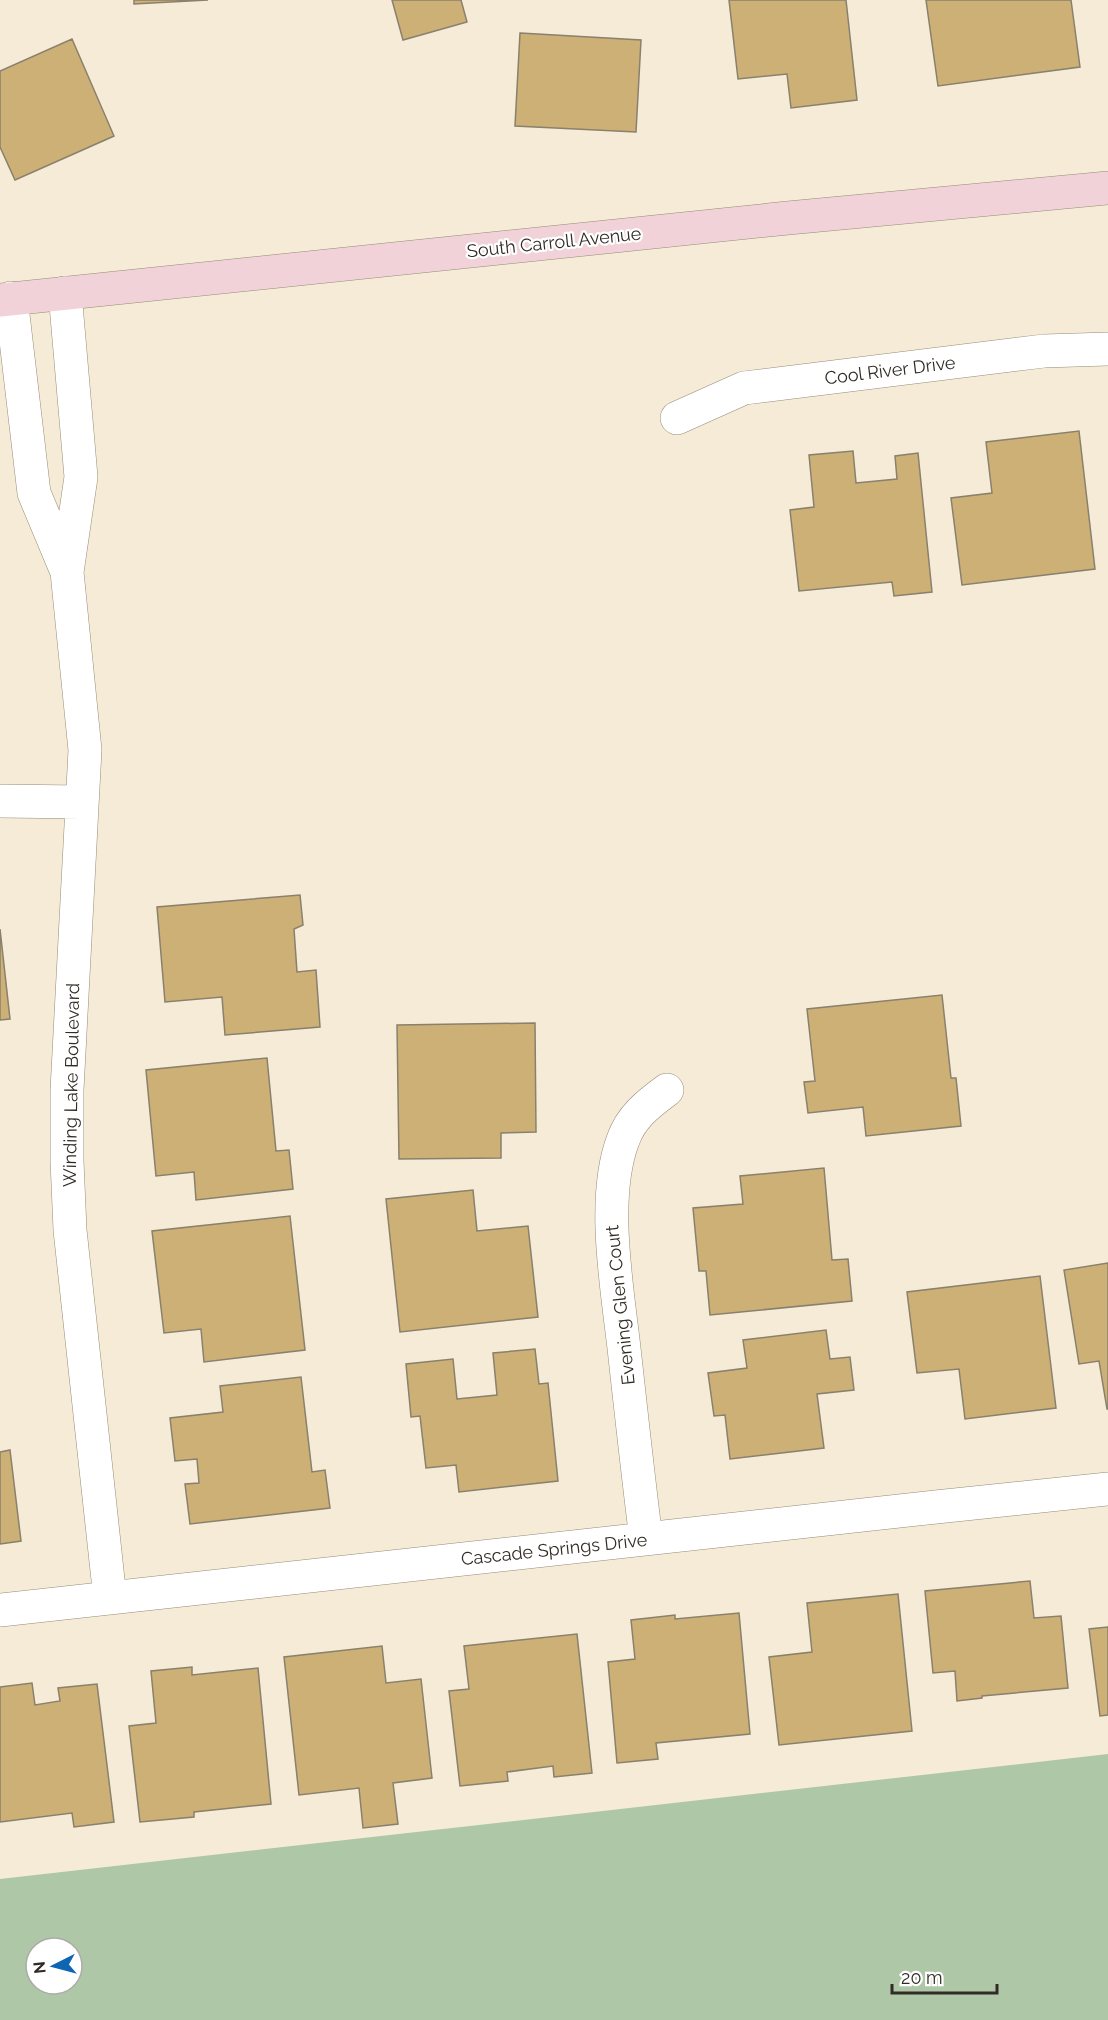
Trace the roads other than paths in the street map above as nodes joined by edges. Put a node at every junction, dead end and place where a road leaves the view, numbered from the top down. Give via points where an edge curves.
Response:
1 (1108, 188) edge
2 (65, 293) junction
3 (5, 299) edge
4 (1108, 350) edge
5 (677, 418) dead end
6 (67, 572) junction
7 (0, 801) edge
8 (81, 802) junction
9 (667, 1090) dead end
10 (1108, 1489) edge
11 (646, 1539) junction
12 (110, 1598) junction
13 (0, 1610) edge

1 - 2 main road, South Carroll Avenue
2 - 3 main road, South Carroll Avenue
2 - 6 street, Winding Lake Boulevard via 81,477
3 - 6 street, Winding Lake Boulevard via 34,493
4 - 5 street, Cool River Drive via 1044,351 744,388
6 - 8 street, Winding Lake Boulevard via 85,750
7 - 8 street
8 - 12 street, Winding Lake Boulevard via 67,1161 70,1230
9 - 11 street, Evening Glen Court via 633,1119 623,1140 611,1210
10 - 11 street, Cascade Springs Drive
11 - 12 street, Cascade Springs Drive
12 - 13 street, Cascade Springs Drive

